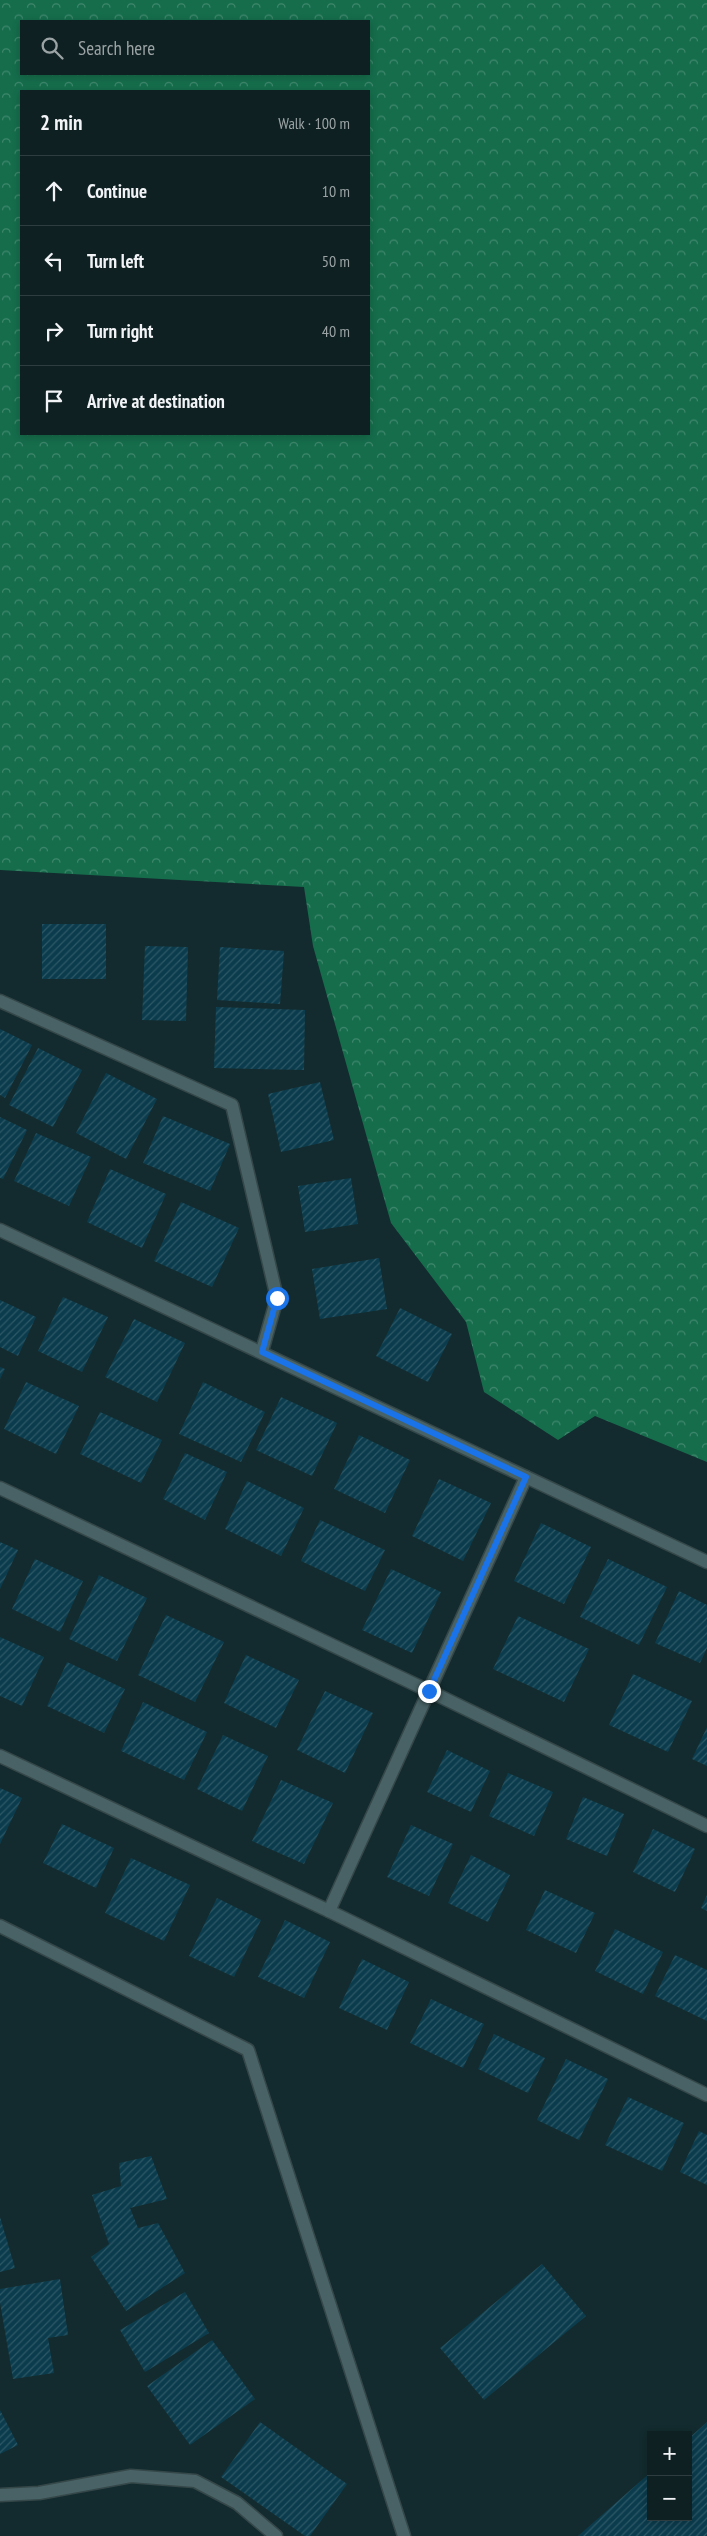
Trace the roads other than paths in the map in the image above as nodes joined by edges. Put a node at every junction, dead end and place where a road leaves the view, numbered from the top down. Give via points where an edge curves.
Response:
1 (0, 1001) edge
2 (0, 1230) edge
3 (262, 1352) junction
4 (526, 1477) junction
5 (0, 1488) edge
6 (707, 1562) edge
7 (429, 1691) junction
8 (0, 1756) edge
9 (707, 1826) edge
10 (329, 1911) junction
11 (0, 1926) edge
12 (707, 2095) edge
13 (0, 2495) edge
14 (276, 2536) edge
15 (404, 2536) edge

1 - 3 street via 232,1105 277,1298
2 - 3 street
3 - 4 street
4 - 6 street
4 - 7 street
5 - 7 street
7 - 9 street
7 - 10 street
8 - 10 street
10 - 12 street
11 - 15 street via 248,2050
13 - 14 street via 39,2493 131,2476 194,2481 237,2503

